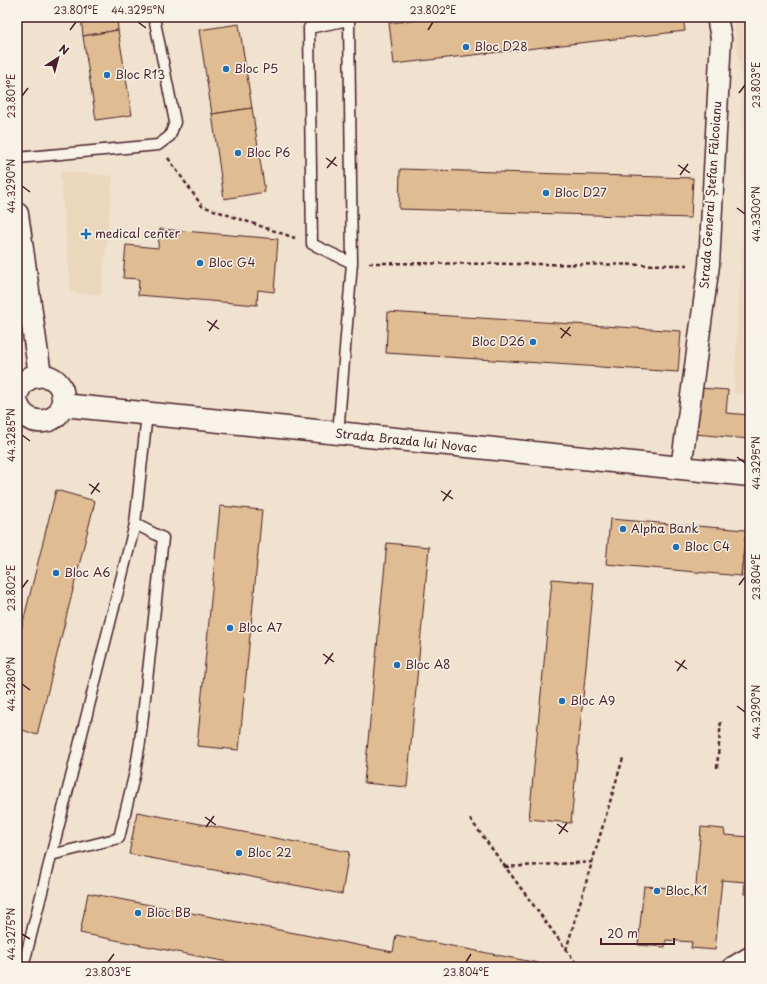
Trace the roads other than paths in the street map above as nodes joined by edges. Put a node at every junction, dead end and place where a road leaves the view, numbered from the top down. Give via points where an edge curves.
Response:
1 (154, 17) edge
2 (717, 17) edge
3 (17, 158) edge
4 (17, 214) edge
5 (352, 263) junction
6 (40, 375) junction
7 (18, 400) edge
8 (62, 405) junction
9 (147, 414) junction
10 (338, 434) junction
11 (681, 468) junction
12 (750, 475) edge
13 (135, 524) junction
14 (52, 855) junction
15 (750, 957) edge
16 (23, 967) edge
17 (733, 967) edge

1 - 3 lane via 175,122 170,136 158,145
2 - 11 street, Strada General Ștefan Fălcoianu via 721,38 708,265
4 - 6 street
5 - 5 lane via 349,20 309,28 312,244
5 - 10 lane
6 - 7 street via 23,381
6 - 8 street via 47,376 61,388
7 - 8 street via 31,420 39,422 54,417
8 - 9 street, Strada Brazda lui Novac
9 - 10 street, Strada Brazda lui Novac
9 - 13 lane
10 - 11 street, Strada Brazda lui Novac
11 - 12 street, Strada Brazda lui Novac
13 - 14 lane
13 - 14 lane via 163,538 135,772 118,838
14 - 16 lane
15 - 17 street

